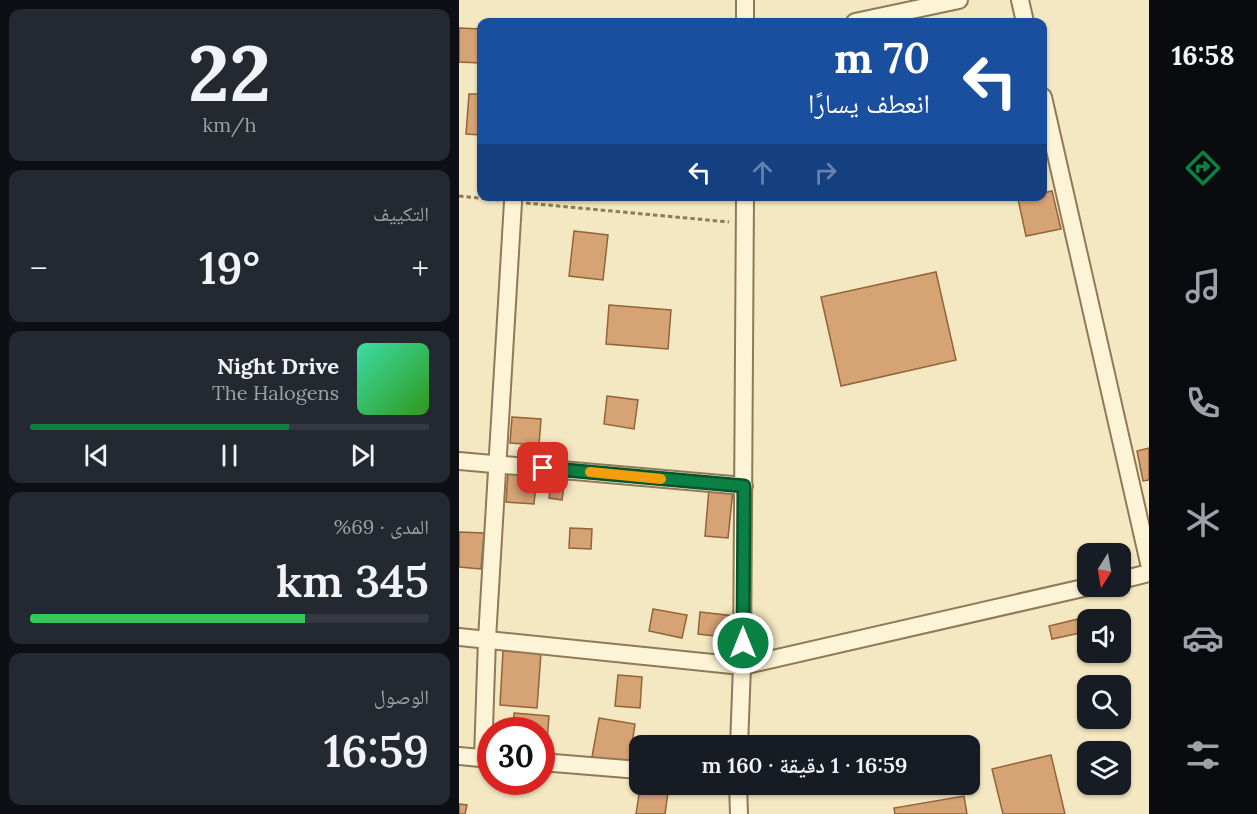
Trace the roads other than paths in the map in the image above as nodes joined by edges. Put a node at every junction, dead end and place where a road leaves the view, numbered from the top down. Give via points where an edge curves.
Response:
1 (745, 0) edge
2 (959, 0) edge
3 (1020, 0) edge
4 (745, 18) edge
5 (874, 18) edge
6 (1025, 18) edge
7 (1047, 115) edge
8 (745, 201) edge
9 (513, 202) road end
10 (459, 461) edge
11 (498, 464) junction
12 (744, 486) junction
13 (1149, 563) edge
14 (1149, 573) edge
15 (1131, 578) edge
16 (1077, 589) edge
17 (459, 637) edge
18 (487, 639) junction
19 (742, 666) junction
20 (487, 717) edge
21 (739, 735) edge
22 (459, 756) edge
23 (477, 757) edge
24 (555, 763) edge
25 (629, 769) edge
26 (738, 795) edge
27 (739, 814) edge

1 - 4 street
2 - 5 street
3 - 6 street
7 - 13 street
8 - 12 street
9 - 11 street
10 - 11 street
11 - 12 street
11 - 18 street
12 - 19 street
14 - 15 street
16 - 19 street
17 - 18 street
18 - 19 street
18 - 20 street
19 - 21 street
22 - 23 street
24 - 25 street
26 - 27 street

